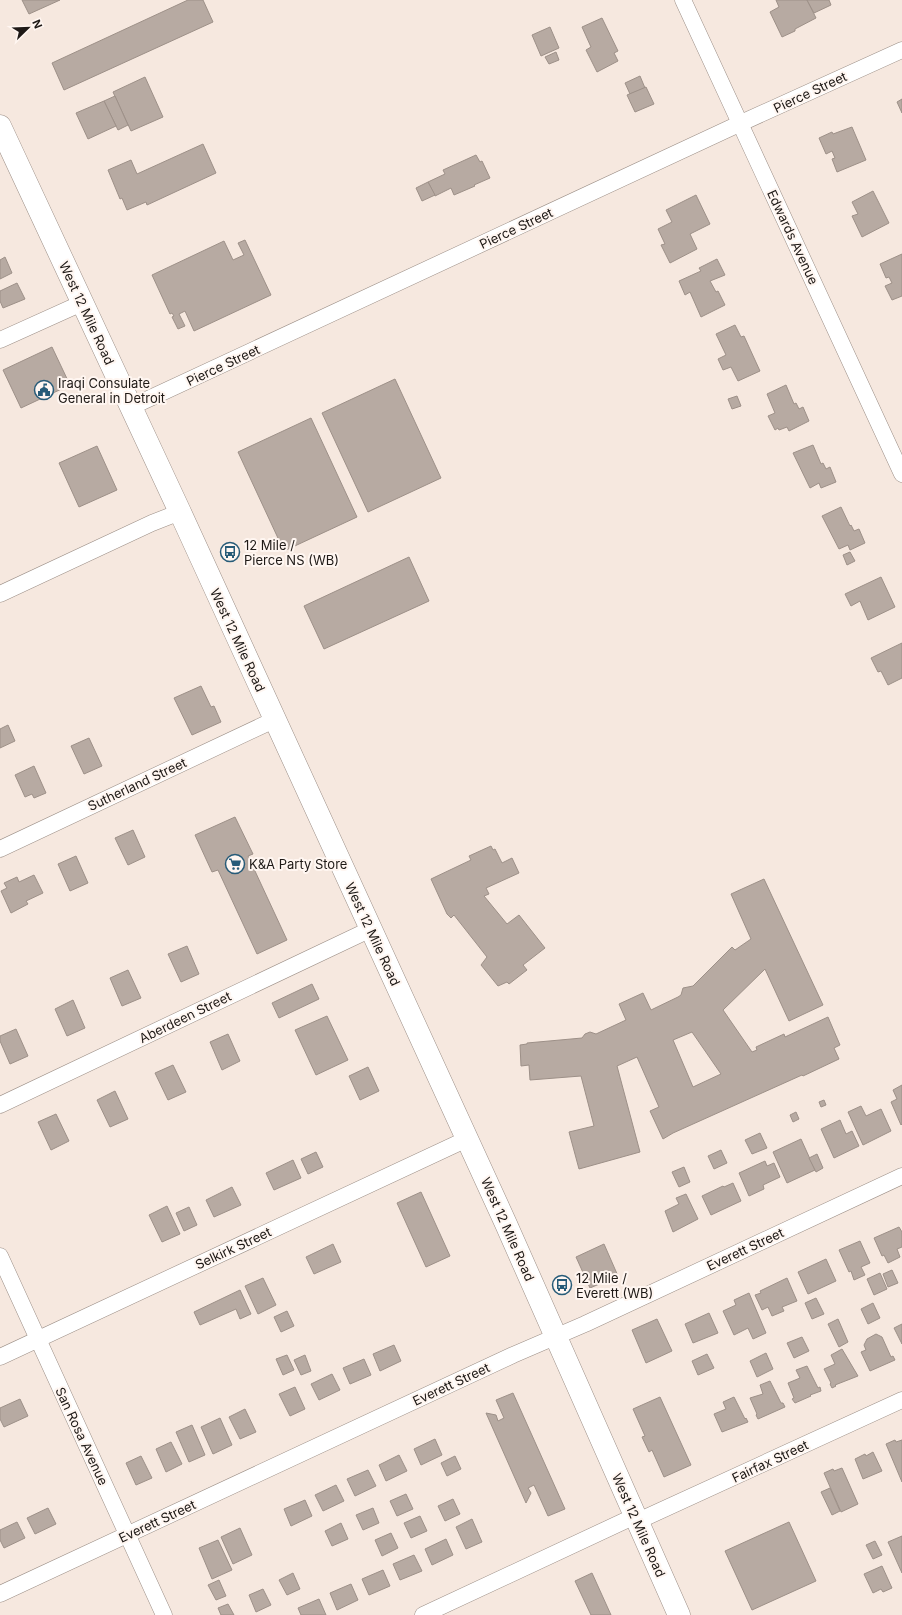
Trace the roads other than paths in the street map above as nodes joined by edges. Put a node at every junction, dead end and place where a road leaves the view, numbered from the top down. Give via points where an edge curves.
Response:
1 (683, 0) edge
2 (902, 50) edge
3 (741, 123) junction
4 (0, 126) edge
5 (82, 303) junction
6 (0, 340) edge
7 (131, 407) junction
8 (902, 474) edge
9 (180, 512) junction
10 (0, 594) edge
11 (274, 720) junction
12 (0, 849) edge
13 (371, 930) junction
14 (0, 1105) edge
15 (467, 1139) junction
16 (902, 1176) edge
17 (0, 1256) edge
18 (556, 1337) junction
19 (38, 1339) junction
20 (0, 1357) edge
21 (902, 1400) edge
22 (636, 1519) junction
23 (128, 1534) junction
24 (0, 1594) edge
25 (164, 1615) edge
26 (423, 1615) edge
27 (679, 1615) edge

1 - 3 street, Edwards Avenue
2 - 3 street, Pierce Street
3 - 7 street, Pierce Street
3 - 8 street, Edwards Avenue
4 - 5 main road, West 12 Mile Road
5 - 6 street
5 - 7 main road, West 12 Mile Road
7 - 9 main road, West 12 Mile Road
9 - 10 street
9 - 11 main road, West 12 Mile Road
11 - 12 street, Sutherland Street
11 - 13 main road, West 12 Mile Road
13 - 14 street, Aberdeen Street
13 - 15 main road, West 12 Mile Road
15 - 18 main road, West 12 Mile Road
15 - 19 street, Selkirk Street
16 - 18 street, Everett Street
17 - 19 street, San Rosa Avenue
18 - 22 main road, West 12 Mile Road
18 - 23 street, Everett Street
19 - 20 street, Selkirk Street
19 - 23 street, San Rosa Avenue
21 - 22 street, Fairfax Street
22 - 26 street, Fairfax Street
22 - 27 main road, West 12 Mile Road
23 - 24 street, Everett Street
23 - 25 street, San Rosa Avenue

